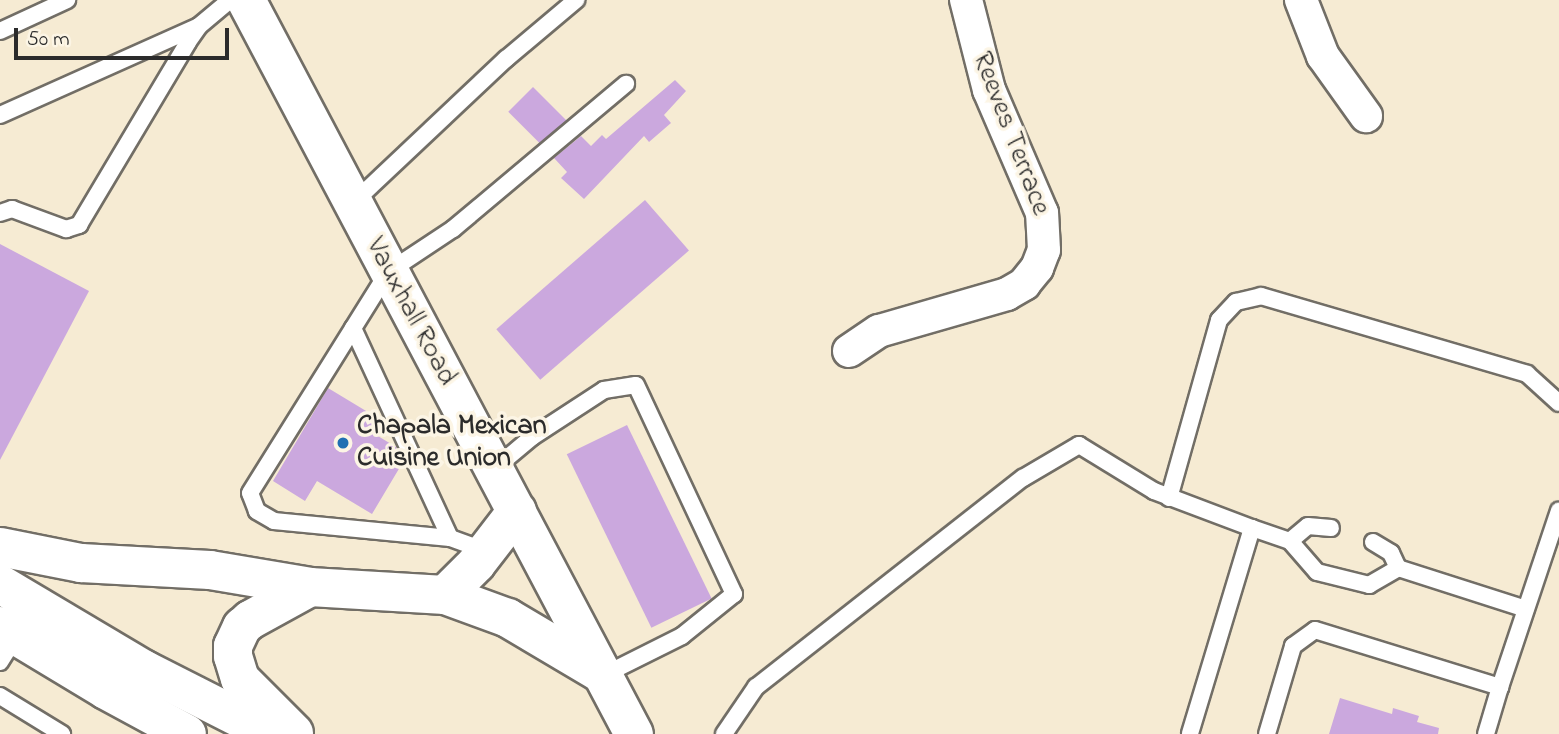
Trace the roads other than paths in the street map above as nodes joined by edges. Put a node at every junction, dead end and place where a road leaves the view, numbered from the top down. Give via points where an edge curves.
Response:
1 (67, 0) edge
2 (230, 0) edge
3 (246, 0) edge
4 (576, 0) edge
5 (966, 0) edge
6 (1301, 0) edge
7 (199, 26) junction
8 (0, 31) edge
9 (625, 85) dead end
10 (0, 114) edge
11 (1367, 116) dead end
12 (352, 204) junction
13 (0, 213) edge
14 (388, 272) junction
15 (353, 328) junction
16 (849, 351) dead end
17 (1559, 403) edge
18 (495, 469) junction
19 (1169, 498) junction
20 (517, 511) junction
21 (1559, 511) edge
22 (1252, 528) junction
23 (1331, 528) dead end
24 (450, 538) junction
25 (1290, 541) junction
26 (1373, 542) dead end
27 (0, 547) edge
28 (486, 551) junction
29 (1398, 568) junction
30 (0, 584) edge
31 (310, 587) junction
32 (445, 595) junction
33 (1526, 609) junction
34 (5, 641) edge
35 (68, 668) junction
36 (604, 675) junction
37 (1500, 687) junction
38 (0, 696) edge
39 (62, 734) edge
40 (147, 734) edge
41 (187, 734) edge
42 (271, 734) edge
43 (296, 734) edge
44 (634, 734) edge
45 (723, 734) edge
46 (1190, 734) edge
47 (1267, 734) edge
48 (1486, 734) edge

1 - 8 lane
2 - 7 lane
3 - 12 main road, Vauxhall Road
4 - 12 lane via 506,59
5 - 16 street, Reeves Terrace via 989,90 1042,213 1044,250 1024,284 1007,294 879,331
6 - 11 street via 1323,56
7 - 10 lane
7 - 13 lane via 79,225 66,229 12,209
9 - 14 lane via 453,229
12 - 14 main road, Vauxhall Road
14 - 15 lane
14 - 18 main road, Vauxhall Road
15 - 24 lane
15 - 24 lane via 250,493 257,511 274,521
17 - 19 lane via 1527,374 1261,296 1236,302 1219,320
18 - 20 main road, Vauxhall Road
18 - 36 lane via 532,437 604,390 636,385 734,594 682,636
19 - 22 lane
19 - 45 lane via 1079,445 1023,478 755,687
20 - 28 main road
20 - 36 main road, Vauxhall Road
21 - 33 lane
22 - 25 lane
22 - 46 lane
23 - 25 lane via 1308,526
24 - 28 lane
25 - 29 lane via 1317,572 1369,585
26 - 29 lane via 1391,553
27 - 31 main road via 81,563 209,570
28 - 32 main road
29 - 33 lane
30 - 42 main road via 145,670
31 - 32 main road
31 - 43 main road via 250,620 233,646 240,679
32 - 36 main road via 508,618
33 - 37 lane
34 - 35 main road
35 - 40 main road
35 - 41 main road
36 - 44 main road, Vauxhall Road
37 - 47 lane via 1315,630 1293,646
37 - 48 lane
38 - 39 lane

